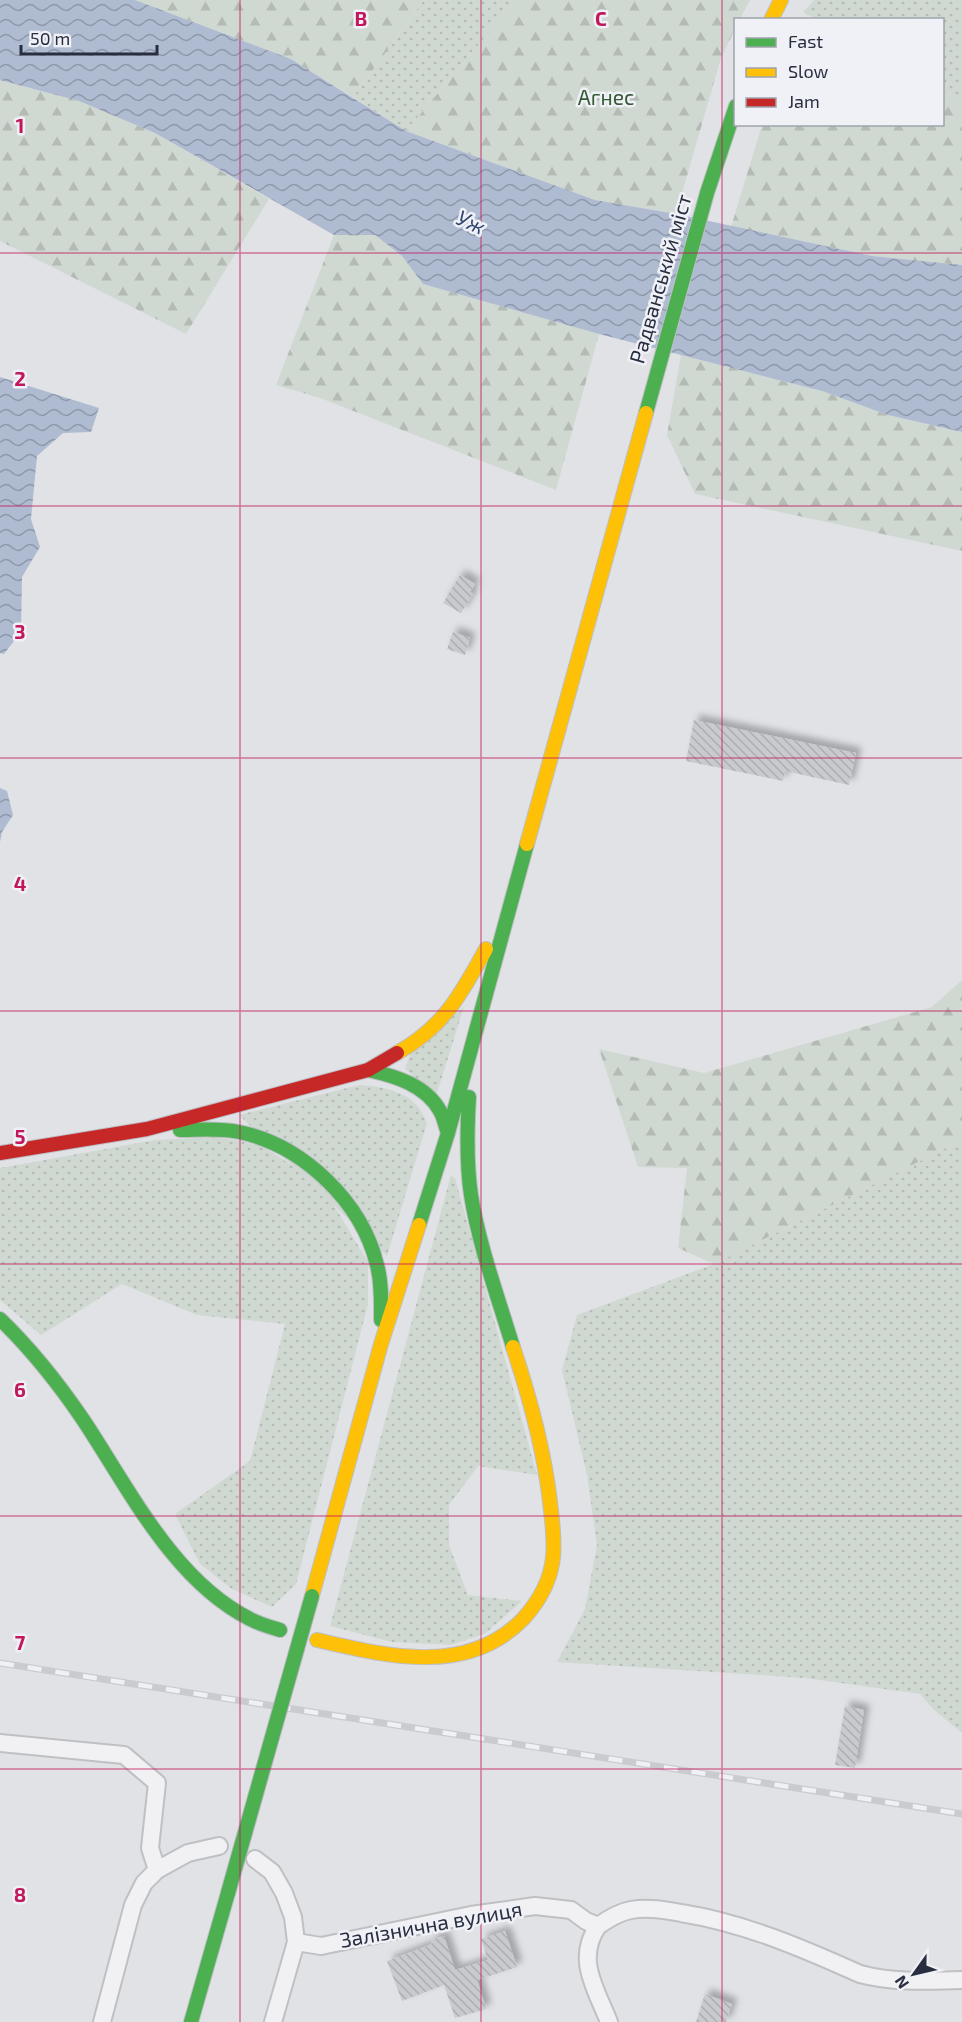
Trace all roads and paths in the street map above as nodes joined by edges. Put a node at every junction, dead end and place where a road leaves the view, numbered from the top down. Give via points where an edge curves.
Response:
1 (781, 0) edge
2 (772, 18) edge
3 (734, 109) edge
4 (511, 901) junction
5 (471, 1049) junction
6 (368, 1070) junction
7 (147, 1129) junction
8 (448, 1133) junction
9 (0, 1153) edge
10 (0, 1319) edge
11 (381, 1344) junction
12 (280, 1630) dead end
13 (318, 1640) dead end
14 (0, 1743) edge
15 (219, 1846) dead end
16 (255, 1859) dead end
17 (157, 1870) junction
18 (598, 1926) junction
19 (296, 1942) junction
20 (962, 1980) edge
21 (102, 2022) edge
22 (191, 2022) edge
23 (273, 2022) edge
24 (609, 2022) edge

1 - 2 main road
3 - 4 main road, Радванський міст
4 - 5 main road
4 - 6 main road via 457,1001 437,1024 407,1048
5 - 8 main road
5 - 13 main road via 468,1164 473,1208 539,1435 550,1491 552,1566 541,1597 523,1620 477,1651 428,1659
6 - 7 main road
6 - 8 main road via 412,1083 440,1111
7 - 9 main road
7 - 11 main road via 240,1132 275,1143 319,1172 344,1200 376,1261 381,1283
8 - 11 main road
10 - 12 main road via 49,1373 159,1536 188,1570 246,1618
11 - 22 main road, bridge
14 - 17 street via 124,1755 138,1765 157,1782 150,1848
15 - 17 street via 188,1853
16 - 19 street via 272,1872 284,1893 293,1917
17 - 21 street via 144,1883 133,1905
18 - 19 street, Залізнична вулиця via 571,1910 535,1906 321,1946
18 - 20 street via 630,1910 665,1910 756,1931 860,1974 912,1982
18 - 24 street via 588,1945 587,1966
19 - 23 street

